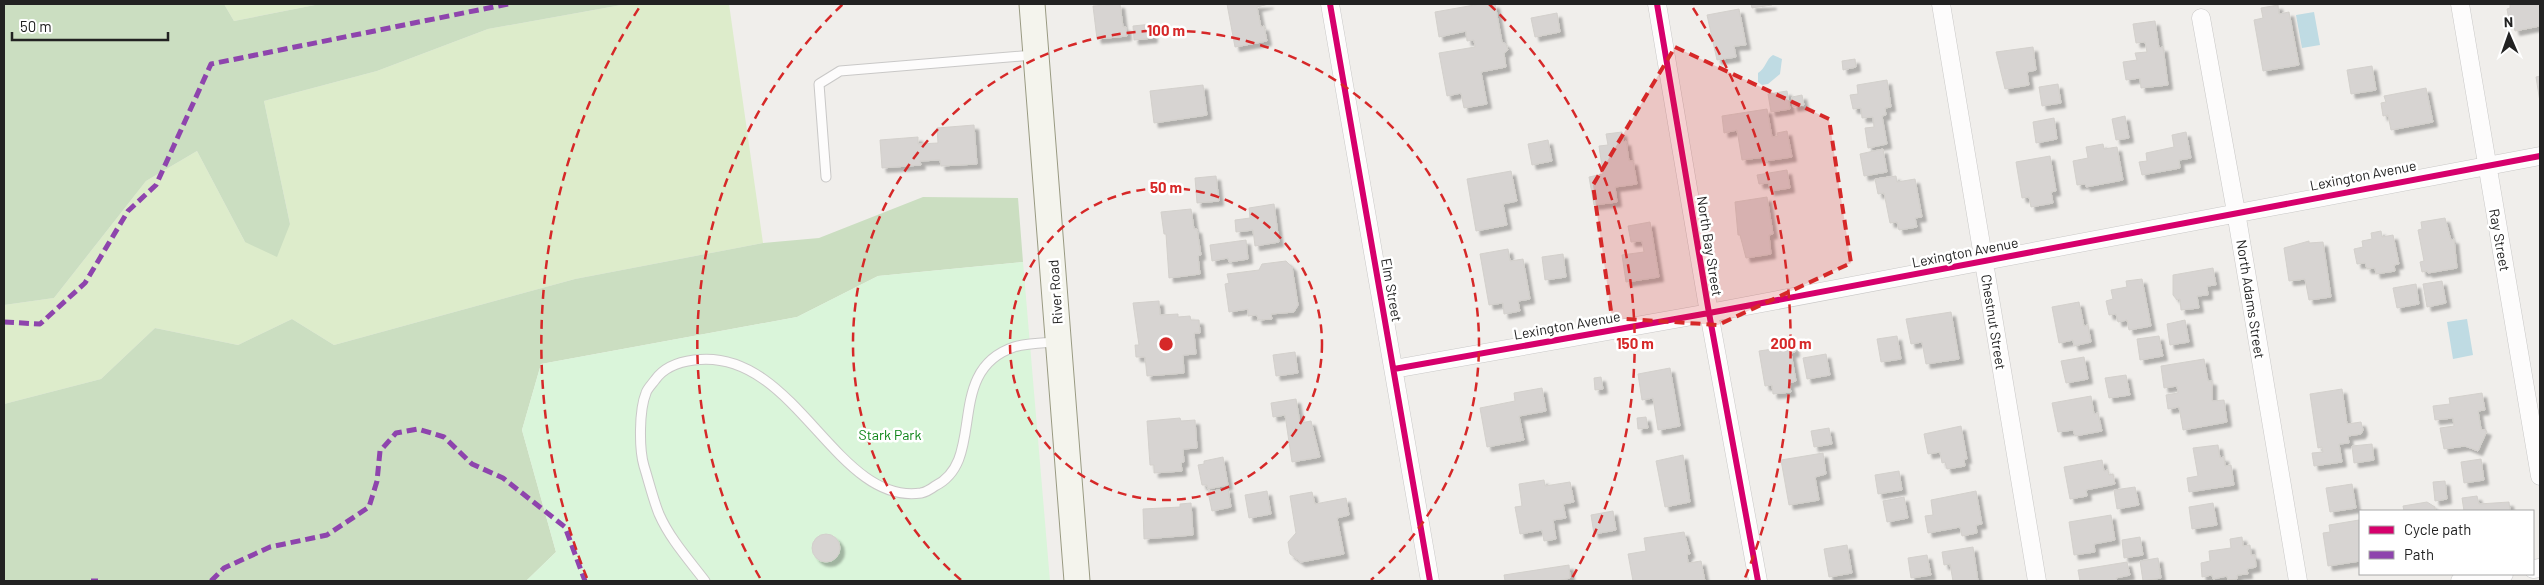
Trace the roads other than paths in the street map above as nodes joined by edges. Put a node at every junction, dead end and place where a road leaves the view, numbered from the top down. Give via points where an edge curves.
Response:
1 (1032, 4) edge
2 (1330, 4) edge
3 (1657, 4) edge
4 (1941, 4) edge
5 (2460, 4) edge
6 (2201, 18) dead end
7 (1036, 55) junction
8 (2540, 156) edge
9 (2487, 165) junction
10 (826, 177) dead end
11 (2236, 212) junction
12 (1985, 261) junction
13 (1708, 313) junction
14 (1059, 342) junction
15 (1394, 369) junction
16 (2540, 476) edge
17 (2498, 575) edge
18 (705, 581) edge
19 (1077, 581) edge
20 (1430, 581) edge
21 (1758, 581) edge
22 (2036, 581) edge
23 (2298, 581) edge
24 (2460, 581) edge

1 - 7 street, River Road
2 - 15 street, Elm Street
3 - 13 street, North Bay Street
4 - 12 street, Chestnut Street
5 - 9 street, Ray Street
6 - 11 street, North Adams Street
7 - 10 lane via 840,71 833,75 819,84
7 - 14 street, River Road
8 - 9 street, Lexington Avenue
9 - 11 street, Lexington Avenue
9 - 16 street, Ray Street
11 - 12 street, Lexington Avenue
11 - 23 street, North Adams Street
12 - 13 street, Lexington Avenue
12 - 22 street, Chestnut Street
13 - 15 street, Lexington Avenue
13 - 21 street, North Bay Street
14 - 18 lane via 1015,347 986,365 968,401 959,462 945,481 924,492 908,494 879,487 786,397 748,369 725,361 702,359 679,362 659,374 646,392 641,413 643,462 659,514
14 - 19 street, River Road
15 - 20 street, Elm Street
17 - 24 street

